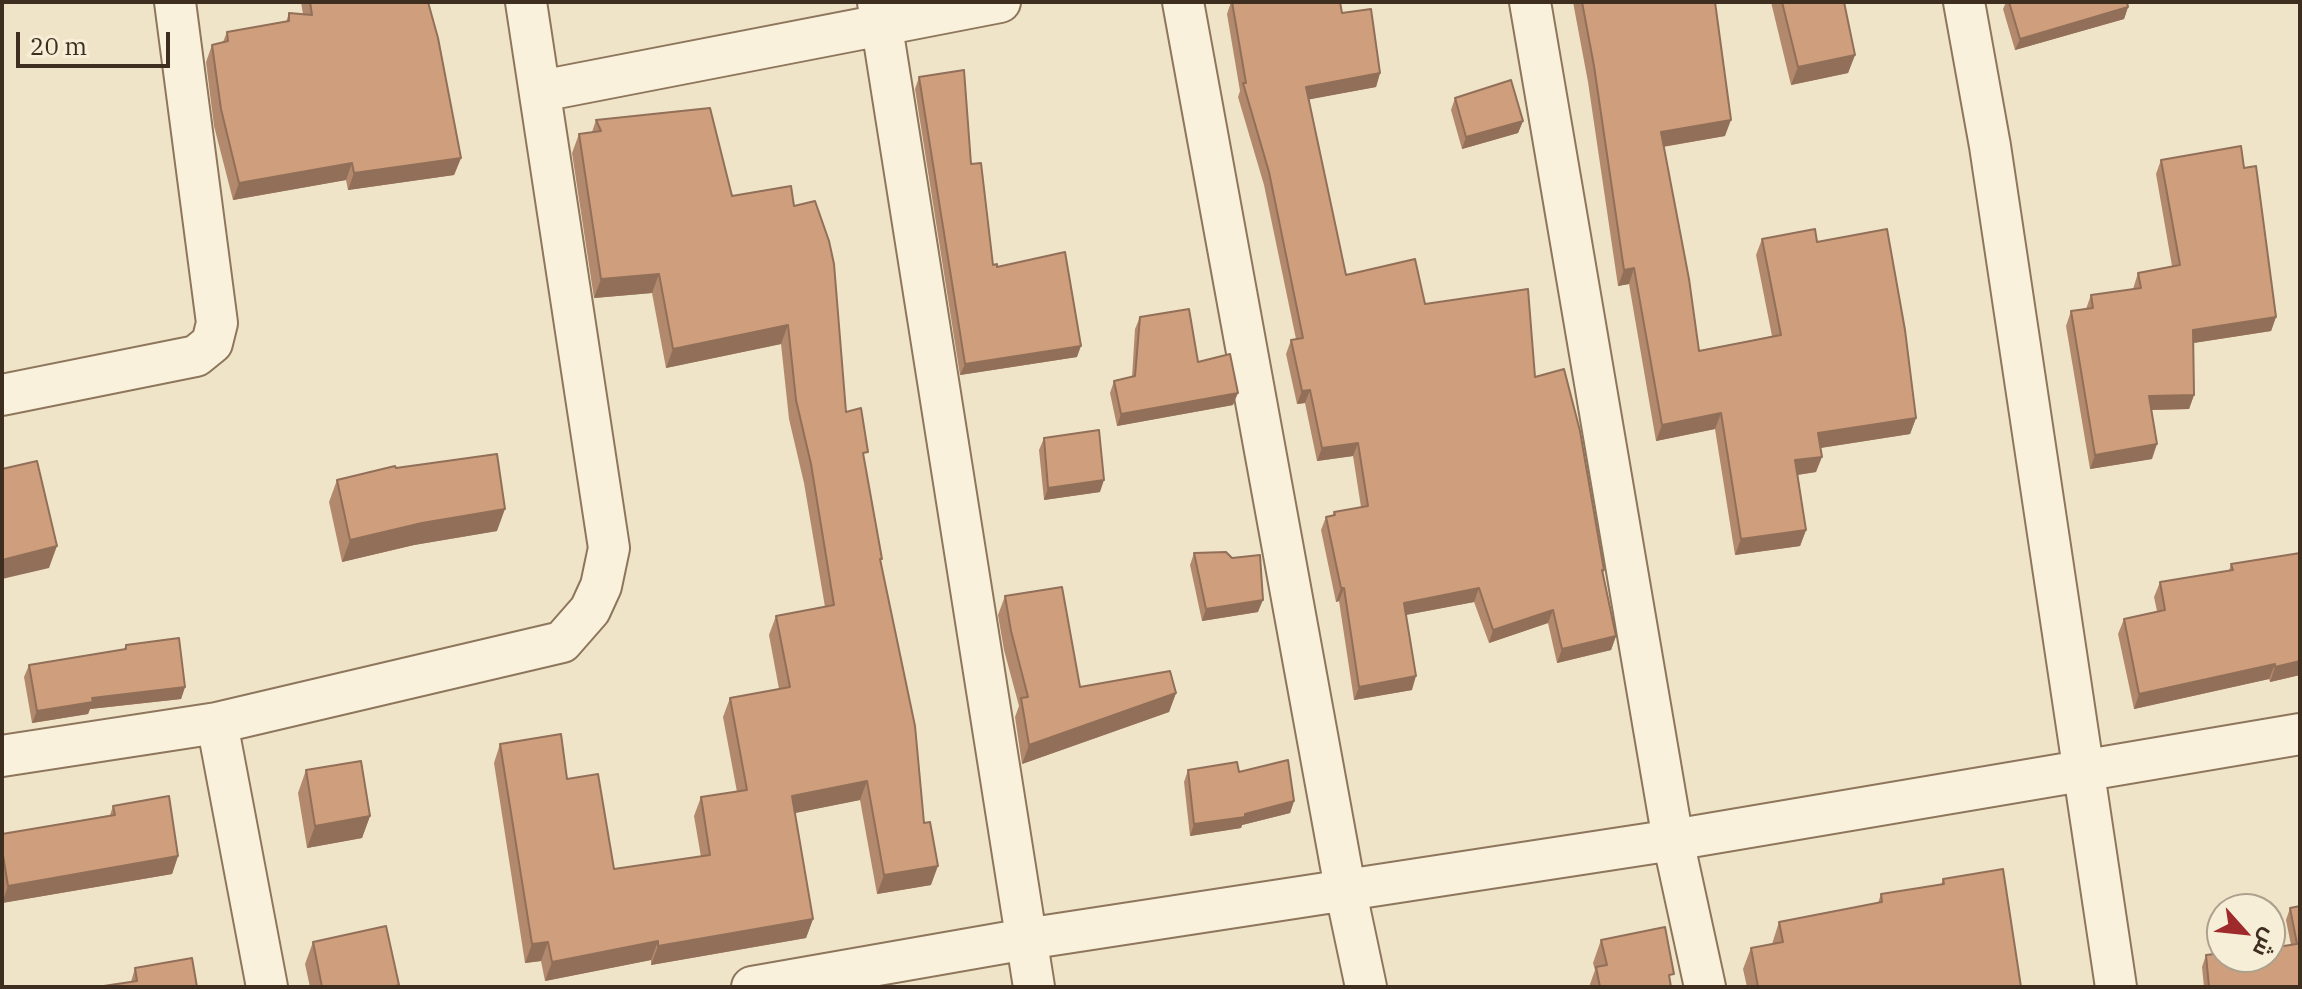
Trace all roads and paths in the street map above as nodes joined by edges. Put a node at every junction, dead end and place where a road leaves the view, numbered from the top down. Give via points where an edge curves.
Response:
1 (175, 2) edge
2 (526, 2) edge
3 (1000, 2) edge
4 (1183, 2) edge
5 (1530, 2) edge
6 (1964, 2) edge
7 (880, 13) edge
8 (541, 91) junction
9 (2, 395) edge
10 (217, 723) junction
11 (2300, 734) edge
12 (2, 756) edge
13 (2083, 769) junction
14 (1673, 840) junction
15 (1345, 888) junction
16 (1026, 939) junction
17 (267, 987) edge
18 (752, 987) edge
19 (1034, 987) edge
20 (1366, 987) edge
21 (1705, 987) edge
22 (2116, 987) edge

1 - 9 street via 217,323 212,343 196,356
2 - 8 street
3 - 7 street
4 - 15 street
5 - 14 street
6 - 13 street
7 - 8 street
7 - 16 street
8 - 10 street via 609,548 590,610 562,642
10 - 12 street
10 - 17 street
11 - 13 street
13 - 14 street
13 - 22 street
14 - 15 street
14 - 21 street
15 - 16 street
15 - 20 street
16 - 18 street
16 - 19 street

